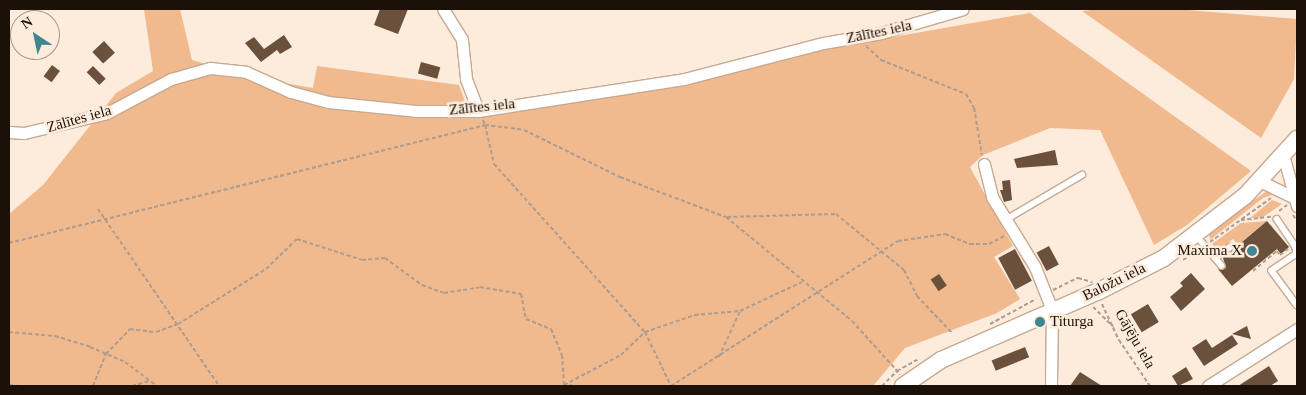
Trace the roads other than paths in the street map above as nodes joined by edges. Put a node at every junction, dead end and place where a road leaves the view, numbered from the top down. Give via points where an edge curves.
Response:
1 (442, 9) edge
2 (963, 9) edge
3 (478, 111) junction
4 (9, 132) edge
5 (1297, 139) edge
6 (1284, 158) junction
7 (984, 164) road end
8 (1082, 175) dead end
9 (1260, 181) junction
10 (1292, 202) edge
11 (1007, 219) junction
12 (1277, 219) dead end
13 (1196, 235) junction
14 (1230, 246) dead end
15 (1297, 255) edge
16 (1215, 258) junction
17 (1222, 266) dead end
18 (1297, 305) edge
19 (1052, 310) junction
20 (1297, 329) edge
21 (906, 384) edge
22 (1052, 386) edge
23 (1208, 386) edge

1 - 3 street via 462,40 466,79
2 - 3 street, Zālītes iela via 684,78
3 - 4 street, Zālītes iela via 416,111 328,102 291,92 246,72 210,68 171,79 107,113 24,133
5 - 6 main road, Baložu iela
6 - 9 main road, Baložu iela
6 - 10 street
7 - 11 street via 992,197
8 - 11 lane
9 - 10 street
9 - 13 main road, Baložu iela
11 - 19 street
12 - 15 lane via 1296,247
13 - 16 lane
13 - 19 main road, Baložu iela via 1164,258
14 - 16 lane
15 - 18 lane via 1272,271
16 - 17 lane
19 - 21 main road, Baložu iela via 941,360
19 - 22 street
20 - 23 street

